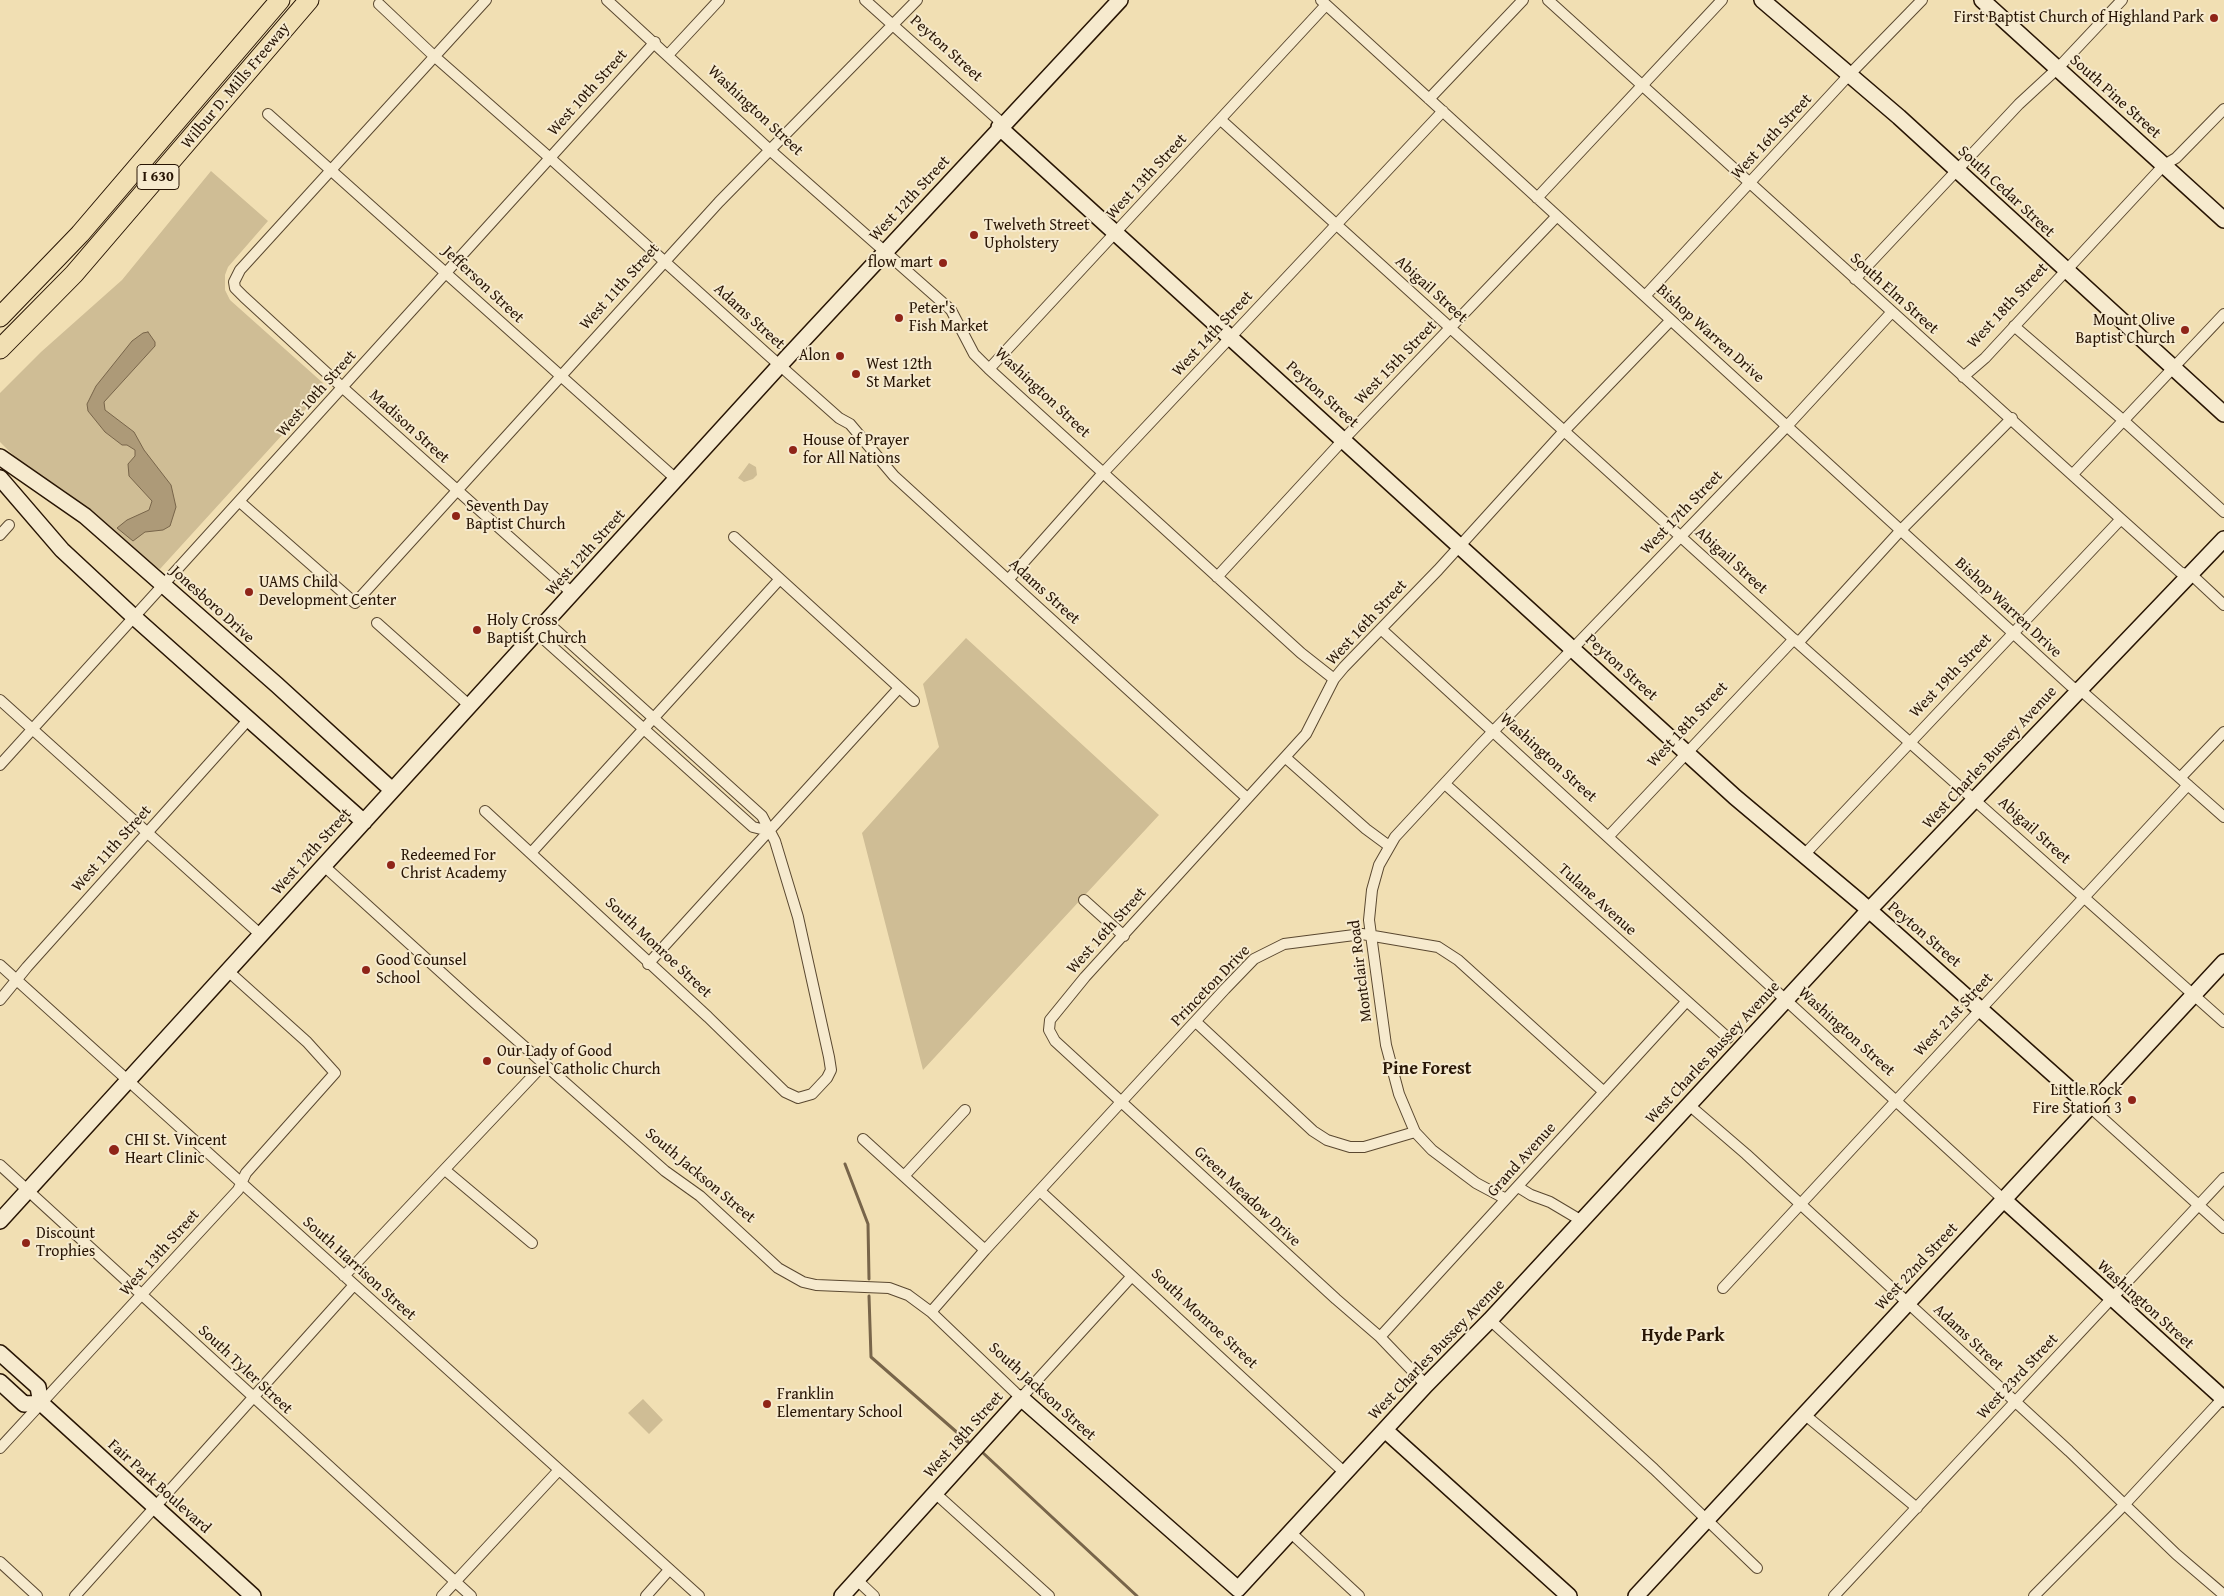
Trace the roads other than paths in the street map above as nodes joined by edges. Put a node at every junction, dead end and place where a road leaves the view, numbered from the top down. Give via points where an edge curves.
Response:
1 (280, 0) edge
2 (309, 0) edge
3 (486, 0) edge
4 (607, 0) edge
5 (719, 0) edge
6 (865, 0) edge
7 (918, 0) edge
8 (1120, 0) edge
9 (1523, 0) edge
10 (1548, 0) edge
11 (1722, 0) edge
12 (1762, 0) edge
13 (1922, 0) edge
14 (1982, 0) edge
15 (2122, 0) edge
16 (1323, 1) edge
17 (379, 4) dead end
18 (894, 26) junction
19 (655, 42) junction
20 (668, 54) junction
21 (434, 56) junction
22 (2058, 68) junction
23 (1849, 75) junction
24 (1642, 84) junction
25 (1429, 99) junction
26 (2224, 109) edge
27 (1443, 111) junction
28 (268, 114) dead end
29 (1221, 120) junction
30 (1001, 126) junction
31 (771, 151) junction
32 (550, 158) junction
33 (2164, 165) junction
34 (332, 170) junction
35 (1957, 171) junction
36 (1750, 183) junction
37 (1537, 198) junction
38 (1557, 216) junction
39 (2224, 220) edge
40 (1336, 223) junction
41 (1116, 232) junction
42 (885, 252) junction
43 (664, 261) junction
44 (2065, 270) junction
45 (447, 272) junction
46 (1855, 280) junction
47 (1645, 296) junction
48 (1891, 313) junction
49 (2224, 314) edge
50 (0, 317) edge
51 (1671, 320) junction
52 (2014, 326) junction
53 (1451, 327) junction
54 (1230, 336) junction
55 (0, 349) edge
56 (780, 365) junction
57 (2174, 367) junction
58 (989, 369) junction
59 (559, 376) junction
60 (1963, 377) junction
61 (342, 387) junction
62 (2224, 414) edge
63 (2012, 418) junction
64 (2124, 421) junction
65 (1788, 425) junction
66 (1564, 431) junction
67 (1344, 439) junction
68 (0, 457) edge
69 (1103, 473) junction
70 (2073, 474) junction
71 (0, 478) edge
72 (676, 479) junction
73 (457, 491) junction
74 (240, 502) junction
75 (2224, 512) edge
76 (2121, 519) junction
77 (9, 525) dead end
78 (1901, 530) junction
79 (0, 535) edge
80 (1680, 536) junction
81 (734, 537) dead end
82 (2224, 539) edge
83 (1459, 544) junction
84 (2189, 576) junction
85 (1217, 577) junction
86 (779, 580) junction
87 (1008, 580) junction
88 (164, 586) junction
89 (572, 593) junction
90 (2224, 605) edge
91 (134, 617) junction
92 (547, 622) junction
93 (377, 623) dead end
94 (1380, 629) junction
95 (537, 633) junction
96 (2013, 633) junction
97 (1796, 641) junction
98 (1574, 648) junction
99 (1334, 679) junction
100 (899, 688) junction
101 (2078, 691) junction
102 (0, 700) edge
103 (914, 701) dead end
104 (470, 706) junction
105 (654, 717) junction
106 (249, 718) junction
107 (643, 728) junction
108 (33, 729) junction
109 (1494, 732) junction
110 (2224, 732) edge
111 (1909, 742) junction
112 (1686, 752) junction
113 (1286, 758) junction
114 (0, 765) edge
115 (2184, 782) junction
116 (1445, 784) junction
117 (392, 790) junction
118 (1247, 798) junction
119 (1977, 800) junction
120 (485, 811) dead end
121 (2224, 817) edge
122 (364, 822) junction
123 (148, 832) junction
124 (769, 832) junction
125 (1608, 837) junction
126 (1389, 846) junction
127 (531, 853) junction
128 (1804, 855) junction
129 (324, 866) junction
130 (2085, 898) junction
131 (1084, 900) dead end
132 (1869, 910) junction
133 (261, 935) junction
134 (1124, 936) junction
135 (1371, 936) junction
136 (2224, 962) edge
137 (0, 964) edge
138 (648, 964) junction
139 (228, 971) junction
140 (18, 980) junction
141 (2194, 995) junction
142 (0, 1000) edge
143 (1785, 1000) junction
144 (1686, 1002) junction
145 (1981, 1008) junction
146 (1196, 1022) junction
147 (2224, 1022) edge
148 (1049, 1030) joint
149 (1728, 1038) dead end
150 (544, 1064) junction
151 (130, 1080) junction
152 (1604, 1092) junction
153 (1896, 1101) junction
154 (1121, 1102) junction
155 (1689, 1105) junction
156 (2090, 1107) junction
157 (965, 1110) dead end
158 (1414, 1132) junction
159 (863, 1139) dead end
160 (0, 1165) edge
161 (445, 1170) junction
162 (904, 1176) junction
163 (2224, 1178) edge
164 (241, 1183) junction
165 (1518, 1187) junction
166 (28, 1191) junction
167 (1040, 1191) junction
168 (1506, 1199) junction
169 (2004, 1200) junction
170 (1800, 1204) junction
171 (2199, 1205) junction
172 (1582, 1221) junction
173 (0, 1222) edge
174 (2224, 1228) edge
175 (532, 1243) dead end
176 (985, 1250) junction
177 (344, 1276) junction
178 (1132, 1276) junction
179 (354, 1285) junction
180 (1723, 1288) dead end
181 (142, 1295) junction
182 (2112, 1298) junction
183 (1908, 1303) junction
184 (931, 1312) junction
185 (1490, 1320) junction
186 (1380, 1337) junction
187 (0, 1353) edge
188 (0, 1382) edge
189 (1426, 1385) junction
190 (253, 1398) junction
191 (1021, 1398) junction
192 (2224, 1398) edge
193 (2016, 1402) junction
194 (41, 1403) junction
195 (1804, 1414) junction
196 (1385, 1430) junction
197 (0, 1448) edge
198 (559, 1470) junction
199 (1345, 1472) junction
200 (935, 1493) junction
201 (2124, 1505) junction
202 (155, 1507) junction
203 (1917, 1508) junction
204 (1706, 1520) junction
205 (1290, 1532) junction
206 (0, 1562) edge
207 (1757, 1568) dead end
208 (669, 1570) junction
209 (857, 1580) junction
210 (455, 1581) junction
211 (1234, 1592) edge
212 (2224, 1595) edge
213 (37, 1596) edge
214 (76, 1596) edge
215 (253, 1596) edge
216 (442, 1596) edge
217 (471, 1596) edge
218 (646, 1596) edge
219 (699, 1596) edge
220 (842, 1596) edge
221 (874, 1596) edge
222 (1049, 1596) edge
223 (1359, 1596) edge
224 (1569, 1596) edge
225 (1636, 1596) edge
226 (1834, 1596) edge
227 (2034, 1596) edge

1 - 50 highway, Wilbur D. Mills Freeway / I 630 via 93,219
2 - 55 highway, Wilbur D. Mills Freeway / I 630 via 74,274
3 - 21 street
4 - 19 street, Washington Street
5 - 20 street
6 - 18 street, Peyton Street
7 - 18 street, West 11th Street
8 - 30 street, West 12th Street
9 - 25 street
10 - 24 street, South Elm Street
11 - 24 street
12 - 23 street, South Cedar Street
13 - 23 street, West 16th Street
14 - 22 street, South Pine Street
15 - 22 street
16 - 25 street, Bishop Warren Drive
16 - 29 street, West 13th Street
17 - 21 street, Adams Street
18 - 30 street, Peyton Street
18 - 31 street, West 11th Street
19 - 20 street, Washington Street
19 - 32 street, West 10th Street
20 - 31 street, Washington Street
21 - 32 street, Adams Street
21 - 34 street
22 - 33 street, South Pine Street
22 - 35 street via 2019,104
23 - 35 street, South Cedar Street
23 - 36 street, West 16th Street
24 - 36 street, South Elm Street
24 - 37 street
25 - 27 street, Bishop Warren Drive
26 - 33 street, West 18th Street via 2176,158
27 - 37 street, Bishop Warren Drive
27 - 40 street, West 14th Street
28 - 34 street, Jefferson Street
29 - 40 street, Abigail Street
29 - 41 street, West 13th Street
30 - 41 street, Peyton Street
30 - 42 street, West 12th Street
31 - 42 street, Washington Street
31 - 43 street, West 11th Street
32 - 43 street, Adams Street
32 - 45 street, West 10th Street
33 - 39 street, South Pine Street
33 - 44 street, West 18th Street
34 - 45 street, Jefferson Street
34 - 61 street, Madison Street via 235,278 236,288
35 - 44 street, South Cedar Street
35 - 46 street
36 - 46 street, South Elm Street
36 - 47 street, West 16th Street
37 - 38 street, Bishop Warren Drive
38 - 47 street, Bishop Warren Drive
38 - 53 street, West 15th Street
40 - 53 street, Abigail Street
40 - 54 street, West 14th Street
41 - 54 street, Peyton Street
41 - 58 street, West 13th Street
42 - 56 street, West 12th Street
42 - 58 street, Washington Street via 951,310 974,354
43 - 56 street, Adams Street
43 - 59 street, West 11th Street
44 - 52 street, West 18th Street
44 - 57 street, South Cedar Street
45 - 59 street, Jefferson Street
45 - 61 street, West 10th Street
46 - 48 street, South Elm Street
47 - 51 street, Bishop Warren Drive
48 - 60 street, South Elm Street
48 - 65 street, West 17th Street
49 - 57 street
51 - 65 street, Bishop Warren Drive
51 - 66 street, West 16th Street
52 - 60 street, West 18th Street
52 - 64 street
53 - 66 street, Abigail Street
53 - 67 street, West 15th Street
54 - 67 street, Peyton Street
54 - 69 street, West 14th Street
56 - 72 street, West 12th Street
56 - 87 street, Adams Street via 839,418 850,424 894,476
57 - 62 street, South Cedar Street
57 - 64 street
58 - 69 street, Washington Street
59 - 72 street, Jefferson Street
59 - 73 street, West 11th Street
60 - 63 street, South Elm Street
61 - 73 street, Madison Street
61 - 74 street, West 10th Street
63 - 70 street, South Elm Street
63 - 78 street, West 18th Street
64 - 70 street
64 - 75 street
65 - 78 street, Bishop Warren Drive
65 - 80 street, West 17th Street
66 - 80 street, Abigail Street
66 - 83 street, West 16th Street
67 - 83 street, Peyton Street
67 - 85 street, West 15th Street
68 - 88 street, Jonesboro Drive via 85,516
69 - 85 street, Washington Street
69 - 87 street, West 14th Street
70 - 76 street, South Elm Street
71 - 91 street via 45,532
72 - 89 street, West 12th Street
73 - 74 street, West 11th Street via 355,603
73 - 89 street, Madison Street
74 - 88 street, West 10th Street
76 - 84 street, South Elm Street via 2180,572
76 - 96 street, West 19th Street
77 - 79 street
78 - 96 street, Bishop Warren Drive
78 - 97 street, West 18th Street
80 - 97 street, Abigail Street
80 - 98 street, West 17th Street
81 - 86 street
82 - 84 street, West Charles Bussey Avenue
83 - 94 street, West 16th Street
83 - 98 street, Peyton Street
84 - 90 street, South Elm Street
84 - 101 street, West Charles Bussey Avenue
85 - 99 street, Washington Street
86 - 100 street
86 - 105 street
87 - 118 street, Adams Street
88 - 91 street, West 10th Street
88 - 117 street, Jonesboro Drive
89 - 92 street, West 12th Street
91 - 106 street
91 - 108 street, West 10th Street
92 - 95 street, West 12th Street
92 - 105 street
93 - 104 street
94 - 99 street, West 16th Street
94 - 109 street, Washington Street
95 - 104 street, West 12th Street
95 - 107 street
96 - 101 street, Bishop Warren Drive
96 - 111 street, West 19th Street
97 - 111 street, Abigail Street
97 - 112 street, West 18th Street
98 - 109 street, West 17th Street
98 - 112 street, Peyton Street
99 - 113 street, West 16th Street via 1306,734
100 - 103 street
100 - 124 street
101 - 115 street, Bishop Warren Drive
101 - 119 street, West Charles Bussey Avenue
102 - 108 street
104 - 117 street, West 12th Street
105 - 107 street
105 - 124 street via 762,816
106 - 122 street
106 - 123 street, West 11th Street
107 - 124 street via 753,827
107 - 127 street
108 - 114 street, West 10th Street
108 - 123 street
109 - 116 street, Montclair Road
109 - 125 street, Washington Street
110 - 115 street, West 21st Street
111 - 119 street, Abigail Street
111 - 128 street, West 19th Street
112 - 125 street, West 18th Street
112 - 128 street, Peyton Street
113 - 118 street, West 16th Street
113 - 126 street
115 - 121 street, Bishop Warren Drive
115 - 130 street, West 21st Street
116 - 126 street, Montclair Road
116 - 144 street, Tulane Avenue
117 - 122 street, West 12th Street
118 - 134 street, West 16th Street
119 - 130 street, Abigail Street
119 - 132 street, West Charles Bussey Avenue
120 - 127 street, South Monroe Street
122 - 129 street, West 12th Street
123 - 133 street
123 - 140 street, West 11th Street
124 - 138 street
124 - 138 street, South Monroe Street via 776,841 798,917 829,1057 831,1070 827,1078 812,1094 798,1098 785,1092
125 - 143 street, Washington Street
126 - 135 street, Montclair Road via 1372,890
127 - 138 street, South Monroe Street
128 - 132 street, Peyton Street
129 - 133 street, West 12th Street
129 - 150 street, South Jackson Street
130 - 141 street, Abigail Street
130 - 145 street, West 21st Street
131 - 134 street
132 - 143 street, West Charles Bussey Avenue
132 - 145 street, Peyton Street
133 - 139 street, West 12th Street
134 - 148 street, West 16th Street via 1053,1014
135 - 146 street, Princeton Drive via 1297,941 1271,949 1249,963
135 - 152 street, Princeton Drive via 1446,951
135 - 158 street, Montclair Road via 1391,1069
136 - 141 street, West 22nd Street
137 - 140 street, South Harrison Street
139 - 151 street, West 12th Street
139 - 164 street, West 13th Street via 307,1042 335,1073 246,1173
140 - 142 street, West 11th Street
140 - 151 street, South Harrison Street
141 - 147 street, Abigail Street
141 - 156 street, West 22nd Street
143 - 153 street, Washington Street
143 - 155 street, West Charles Bussey Avenue
144 - 149 street, Tulane Avenue
144 - 152 street, Grand Avenue
145 - 153 street, West 21st Street
145 - 156 street, Peyton Street
146 - 154 street, Princeton Drive
146 - 158 street via 1327,1140 1364,1148
148 - 154 street, Green Meadow Drive via 1055,1041
150 - 161 street
150 - 184 street, South Jackson Street via 665,1171 700,1196 778,1268 803,1282 816,1285 870,1286 899,1291
151 - 164 street, South Harrison Street
151 - 166 street, West 12th Street
152 - 165 street, Grand Avenue
153 - 169 street, Washington Street
153 - 170 street, West 21st Street
154 - 167 street, Princeton Drive
154 - 186 street, Green Meadow Drive
155 - 170 street, Adams Street
155 - 172 street, West Charles Bussey Avenue
156 - 169 street, West 22nd Street
156 - 171 street, Peyton Street
157 - 162 street
158 - 168 street, Montclair Road via 1454,1168
159 - 162 street
160 - 166 street, South Tyler Street
161 - 175 street
161 - 177 street
162 - 176 street
163 - 171 street, West 23rd Street
164 - 177 street, South Harrison Street
164 - 181 street, West 13th Street
165 - 168 street, Grand Avenue
165 - 172 street
166 - 173 street, West 12th Street
166 - 181 street, South Tyler Street
167 - 176 street, Princeton Drive
167 - 178 street, South Monroe Street
168 - 186 street, Grand Avenue
169 - 182 street, Washington Street
169 - 183 street, West 22nd Street
170 - 180 street, West 21st Street
170 - 183 street, Adams Street
171 - 174 street, Peyton Street
171 - 182 street, West 23rd Street
172 - 185 street, West Charles Bussey Avenue
176 - 184 street, Princeton Drive
177 - 179 street, South Harrison Street
178 - 191 street, West 18th Street
178 - 199 street, South Monroe Street
179 - 190 street
179 - 198 street, South Harrison Street
181 - 190 street, South Tyler Street
181 - 194 street, West 13th Street
182 - 192 street, Washington Street
182 - 193 street, West 23rd Street
183 - 193 street, Adams Street
183 - 195 street, West 22nd Street
184 - 191 street, South Jackson Street
185 - 189 street, West Charles Bussey Avenue
185 - 204 street via 1654,1468
186 - 189 street, Green Meadow Drive
187 - 194 street, Fair Park Boulevard via 38,1387
188 - 194 street via 24,1404
189 - 196 street, West Charles Bussey Avenue
190 - 202 street
190 - 210 street, South Tyler Street
191 - 200 street, West 18th Street
191 - 211 street, South Jackson Street
192 - 201 street
193 - 201 street, Adams Street
193 - 203 street, West 23rd Street
194 - 197 street, West 13th Street
194 - 202 street, Fair Park Boulevard
195 - 203 street
195 - 204 street, West 22nd Street
196 - 199 street, West Charles Bussey Avenue
196 - 224 street
198 - 208 street, South Harrison Street
198 - 210 street via 510,1526
199 - 205 street, West Charles Bussey Avenue
200 - 209 street, West 18th Street
200 - 222 street
201 - 212 street, Adams Street
201 - 227 street
202 - 214 street
202 - 215 street, Fair Park Boulevard
203 - 226 street, West 23rd Street
204 - 207 street
204 - 225 street, West 22nd Street
205 - 211 street, West Charles Bussey Avenue
205 - 223 street
206 - 213 street
208 - 218 street
208 - 219 street, South Harrison Street
209 - 220 street, West 18th Street
209 - 221 street
210 - 216 street
210 - 217 street, South Tyler Street

